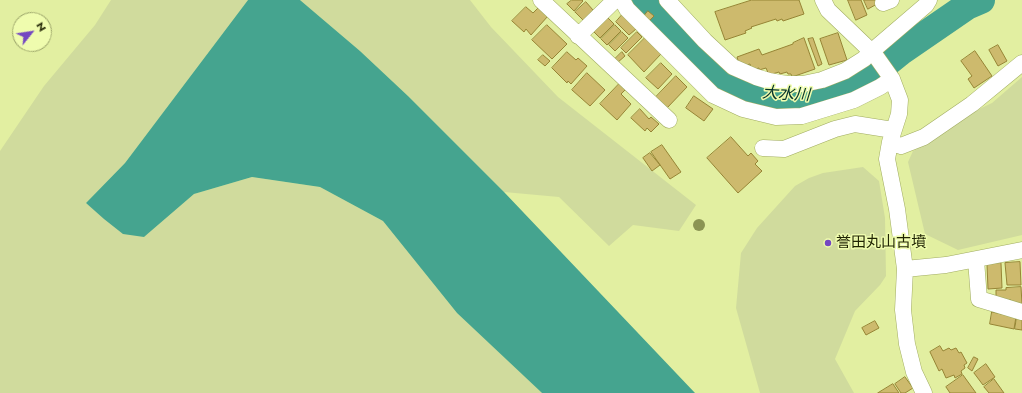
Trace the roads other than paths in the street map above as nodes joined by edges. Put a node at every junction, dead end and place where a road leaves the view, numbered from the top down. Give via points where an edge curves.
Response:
1 (541, 0) edge
2 (615, 0) edge
3 (622, 0) edge
4 (667, 0) edge
5 (822, 0) edge
6 (932, 2) edge
7 (578, 36) junction
8 (873, 54) junction
9 (1022, 63) edge
10 (890, 77) junction
11 (669, 120) dead end
12 (892, 136) junction
13 (763, 148) dead end
14 (1022, 250) edge
15 (976, 260) junction
16 (905, 269) junction
17 (1022, 312) edge
18 (924, 393) edge

1 - 7 street
2 - 7 street
3 - 10 street via 627,9 712,95 743,109 776,117 802,116 854,100 880,87
4 - 8 street via 733,67 769,81 803,84 822,80
5 - 8 street via 828,10
6 - 8 street
7 - 11 street
8 - 10 street
9 - 12 street via 972,104 924,137 901,146
10 - 12 street via 900,100 899,114
12 - 13 street via 856,124 784,149
12 - 16 street via 887,159
14 - 15 street
15 - 16 street
15 - 17 street via 979,299
16 - 18 street via 903,310 907,344 914,372

